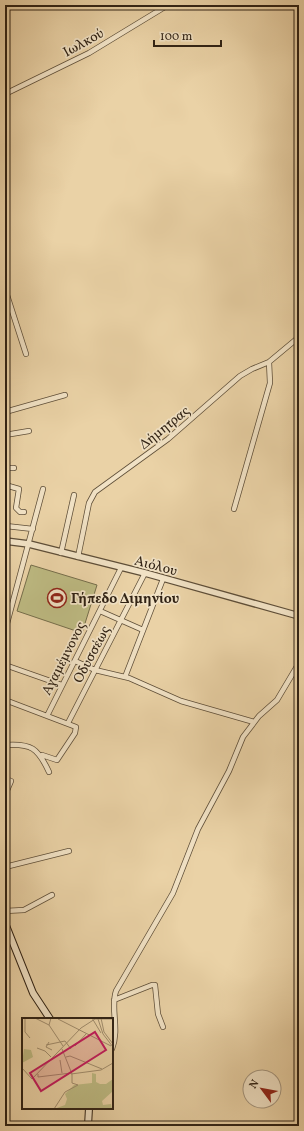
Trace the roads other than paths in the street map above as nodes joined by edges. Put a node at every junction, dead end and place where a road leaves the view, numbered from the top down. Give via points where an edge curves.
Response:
1 (168, 5) edge
2 (5, 94) edge
3 (5, 289) edge
4 (299, 337) edge
5 (26, 354) dead end
6 (270, 362) junction
7 (65, 396) dead end
8 (5, 412) edge
9 (29, 431) dead end
10 (5, 435) edge
11 (5, 468) edge
12 (14, 468) dead end
13 (5, 485) edge
14 (43, 489) dead end
15 (74, 495) dead end
16 (234, 509) dead end
17 (24, 512) dead end
18 (6, 526) dead end
19 (33, 529) junction
20 (5, 541) edge
21 (29, 544) junction
22 (61, 553) junction
23 (78, 557) junction
24 (122, 568) junction
25 (145, 574) junction
26 (163, 579) junction
27 (100, 611) junction
28 (299, 616) edge
29 (121, 620) junction
30 (143, 630) junction
31 (5, 631) edge
32 (75, 661) junction
33 (299, 663) edge
34 (5, 664) edge
35 (95, 670) junction
36 (125, 677) junction
37 (62, 685) junction
38 (5, 700) edge
39 (47, 716) junction
40 (254, 722) junction
41 (68, 723) junction
42 (5, 745) edge
43 (42, 756) junction
44 (49, 772) dead end
45 (5, 779) edge
46 (5, 795) edge
47 (69, 851) dead end
48 (5, 867) edge
49 (52, 895) dead end
50 (5, 911) edge
51 (5, 924) edge
52 (114, 1000) junction
53 (49, 1018) edge
54 (163, 1027) dead end
55 (113, 1044) edge
56 (89, 1109) edge
57 (88, 1126) edge

1 - 2 street, Ιωλκού via 89,53
3 - 5 street
4 - 6 street, Δήμητρας
6 - 16 street via 269,387
6 - 23 street, Δήμητρας via 252,368 240,376 168,439 95,492 89,503
7 - 8 street
9 - 10 street
11 - 12 street
13 - 17 street via 19,489 16,508
14 - 19 street
15 - 22 street
18 - 19 street
19 - 21 street
20 - 21 street, Αιόλου
21 - 22 street, Αιόλου
21 - 31 street
22 - 23 street, Αιόλου
23 - 24 street, Αιόλου
24 - 25 street, Αιόλου
24 - 27 street, Αγαμέμνονος
25 - 26 street, Αιόλου
25 - 29 street, Οδυσσέως
26 - 28 street, Αιόλου
26 - 30 street
27 - 29 street
27 - 32 street, Αγαμέμνονος
29 - 30 street
29 - 35 street, Οδυσσέως
30 - 36 street
32 - 35 street
32 - 37 street, Αγαμέμνονος
33 - 40 street via 276,700
34 - 37 street
35 - 36 street
35 - 41 street, Οδυσσέως
36 - 40 street via 181,701
37 - 39 street, Αγαμέμνονος
38 - 39 street
39 - 41 street
40 - 52 street via 243,738 229,771 200,823 173,893 124,976
41 - 43 street via 76,728 57,760
42 - 43 street via 32,747
43 - 44 street
45 - 46 street via 11,781
47 - 48 street
49 - 50 street via 24,910
51 - 53 main road via 33,993
52 - 54 street via 155,985 158,1014
52 - 55 street via 116,1030
56 - 57 main road

